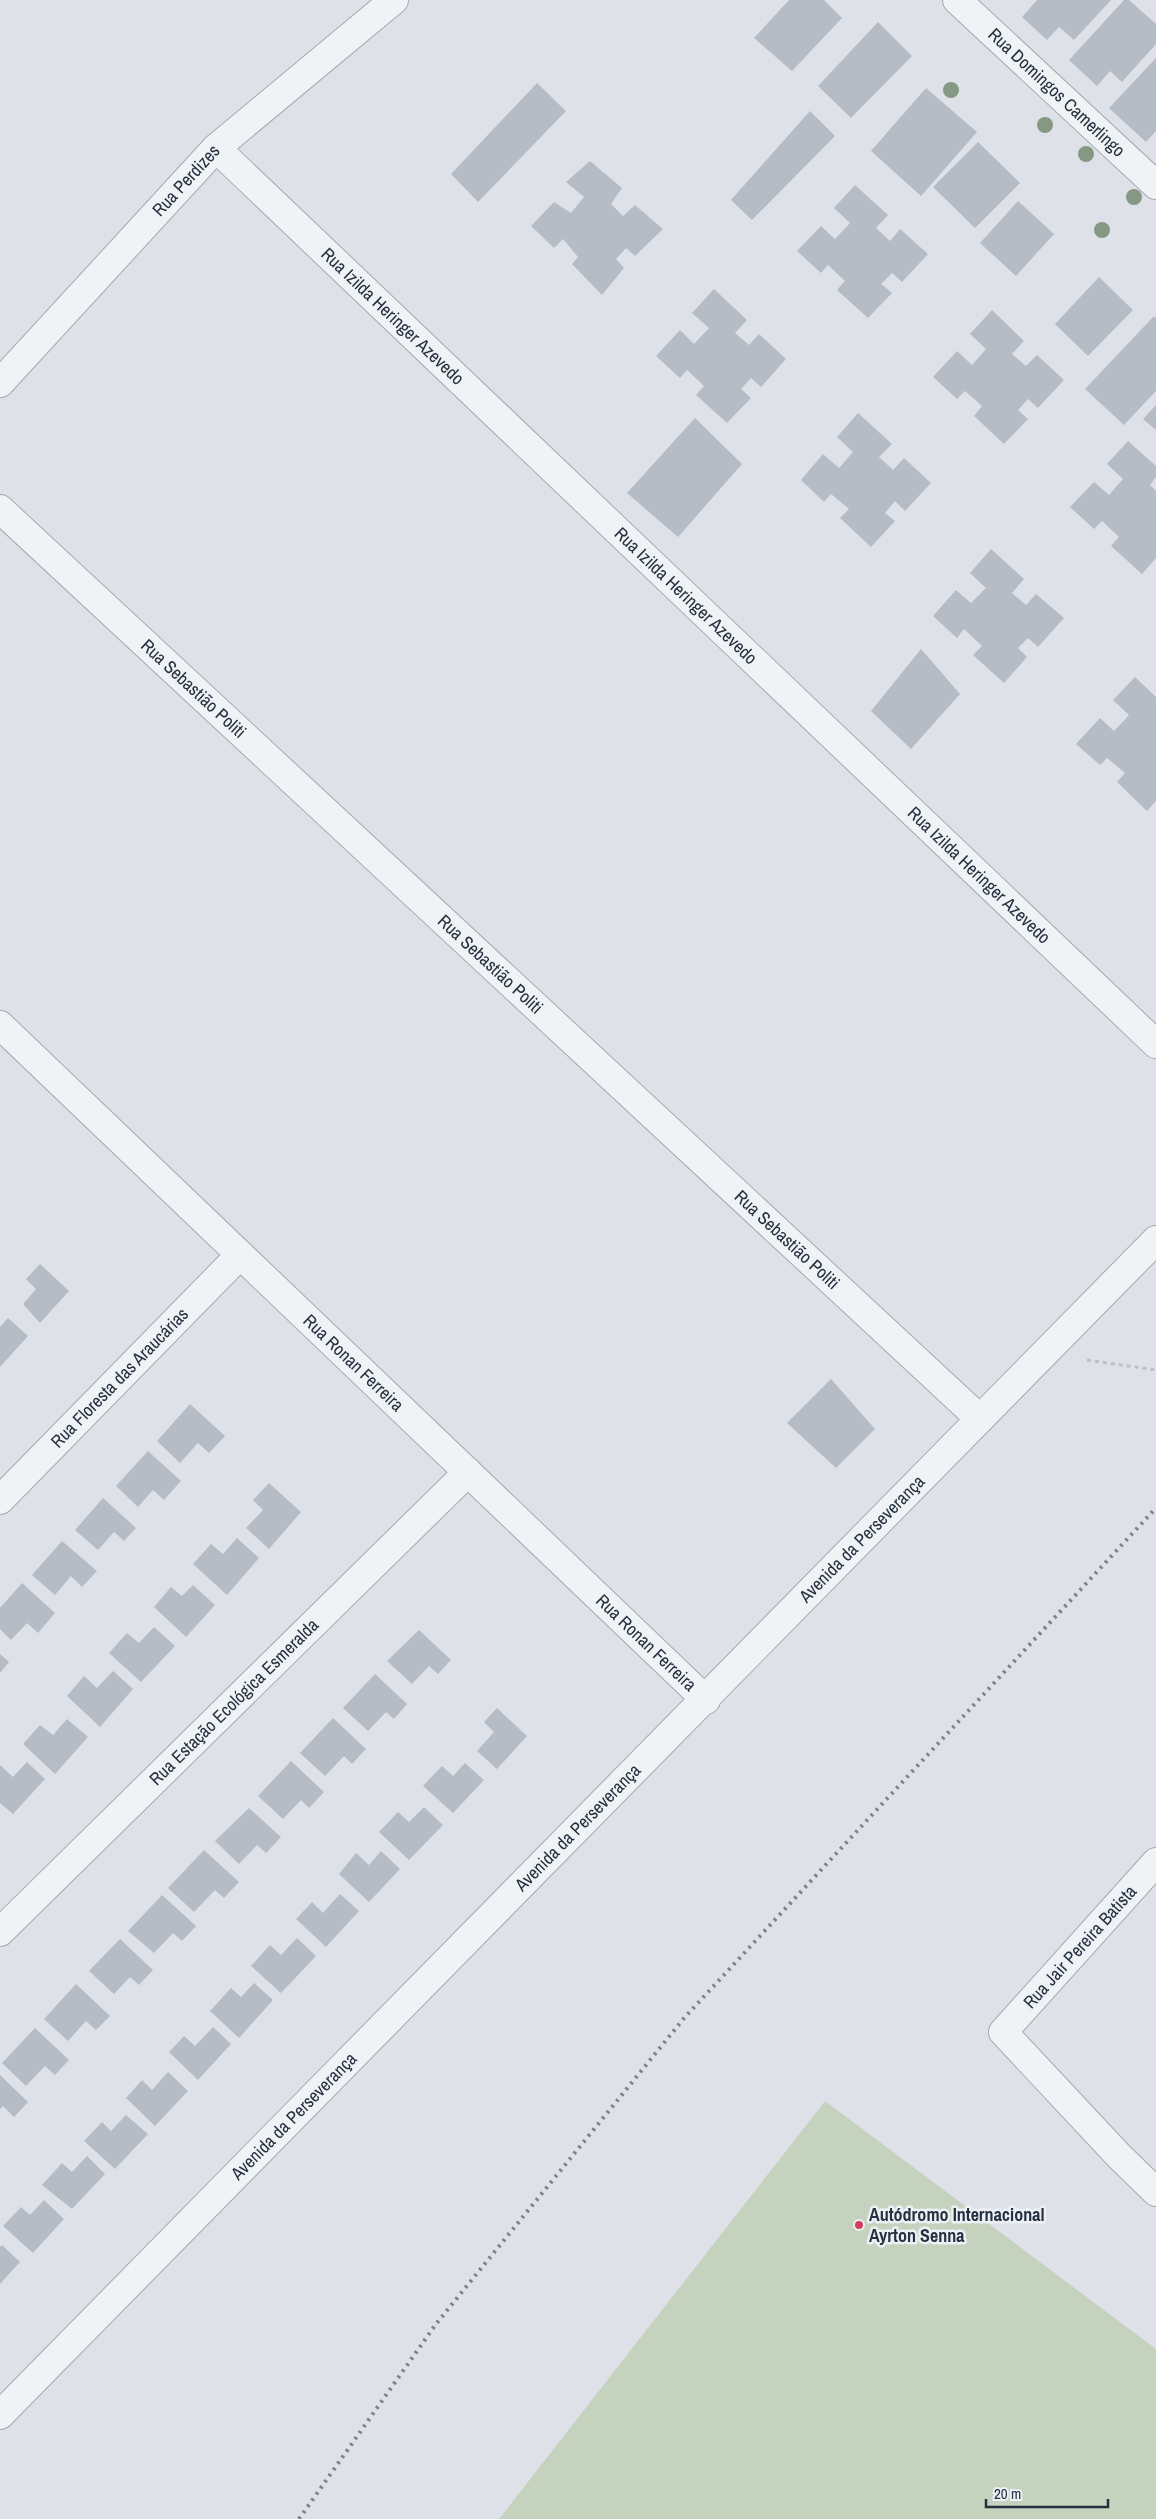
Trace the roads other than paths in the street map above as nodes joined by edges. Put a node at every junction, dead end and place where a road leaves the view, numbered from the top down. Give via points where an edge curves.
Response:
1 (957, 0) edge
2 (389, 1) edge
3 (216, 148) junction
4 (1156, 185) edge
5 (0, 383) edge
6 (0, 509) edge
7 (1, 1027) edge
8 (1156, 1044) edge
9 (1156, 1240) edge
10 (240, 1255) junction
11 (980, 1419) junction
12 (468, 1472) junction
13 (0, 1500) edge
14 (706, 1700) junction
15 (1156, 1862) edge
16 (0, 1932) edge
17 (1156, 2192) edge
18 (0, 2415) edge

1 - 4 street, Rua Domingos Camerlingo
2 - 3 street, Rua Perdizes
3 - 5 street, Rua Perdizes
3 - 8 street, Rua Izilda Heringer Azevedo
6 - 11 street, Rua Sebastião Politi
7 - 10 street, Rua Ronan Ferreira
9 - 11 street, Avenida da Perseverança
10 - 12 street, Rua Ronan Ferreira
10 - 13 street, Rua Floresta das Araucárias
11 - 14 street, Avenida da Perseverança
12 - 14 street, Rua Ronan Ferreira
12 - 16 street, Rua Estação Ecológica Esmeralda
14 - 18 street, Avenida da Perseverança
15 - 17 street, Rua Jair Pereira Batista via 1003,2032

